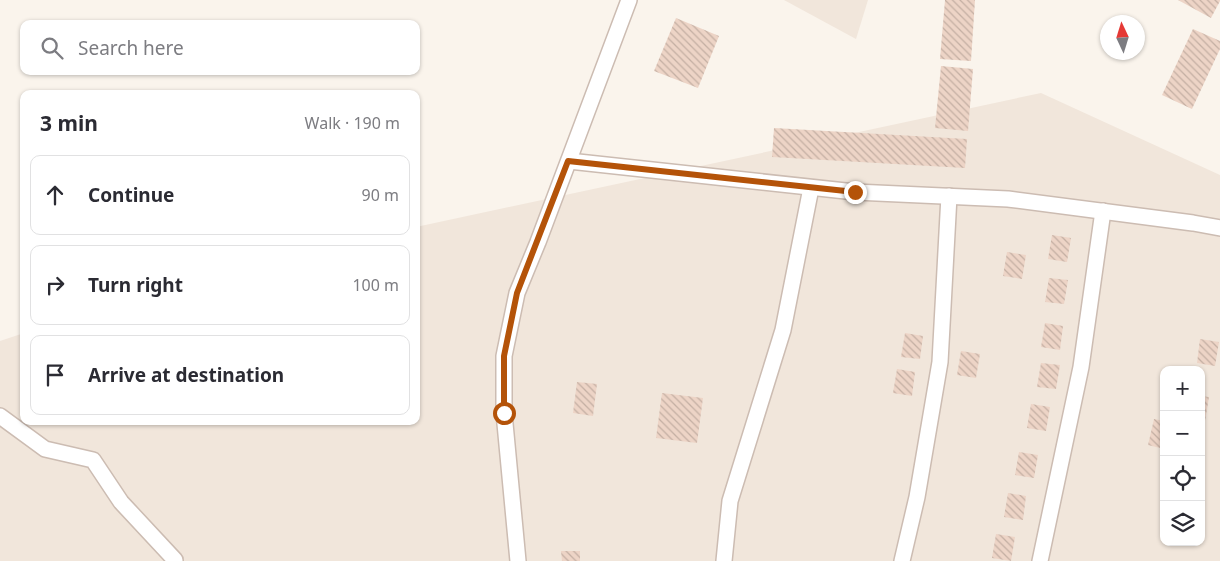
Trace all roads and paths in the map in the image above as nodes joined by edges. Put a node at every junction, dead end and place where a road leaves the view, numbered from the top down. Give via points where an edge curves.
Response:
1 (629, 0) edge
2 (568, 161) junction
3 (811, 188) junction
4 (949, 196) junction
5 (1102, 211) junction
6 (1220, 228) edge
7 (0, 416) edge
8 (175, 561) edge
9 (518, 561) edge
10 (724, 561) edge
11 (902, 561) edge
12 (1040, 561) edge

1 - 2 street
2 - 3 street
2 - 9 street via 517,293 504,356 504,413
3 - 4 street
3 - 10 street via 783,330 730,501
4 - 5 street via 1008,199
4 - 11 street via 940,362 917,497
5 - 6 street
5 - 12 street via 1081,367
7 - 8 street via 45,449 93,460 121,502

